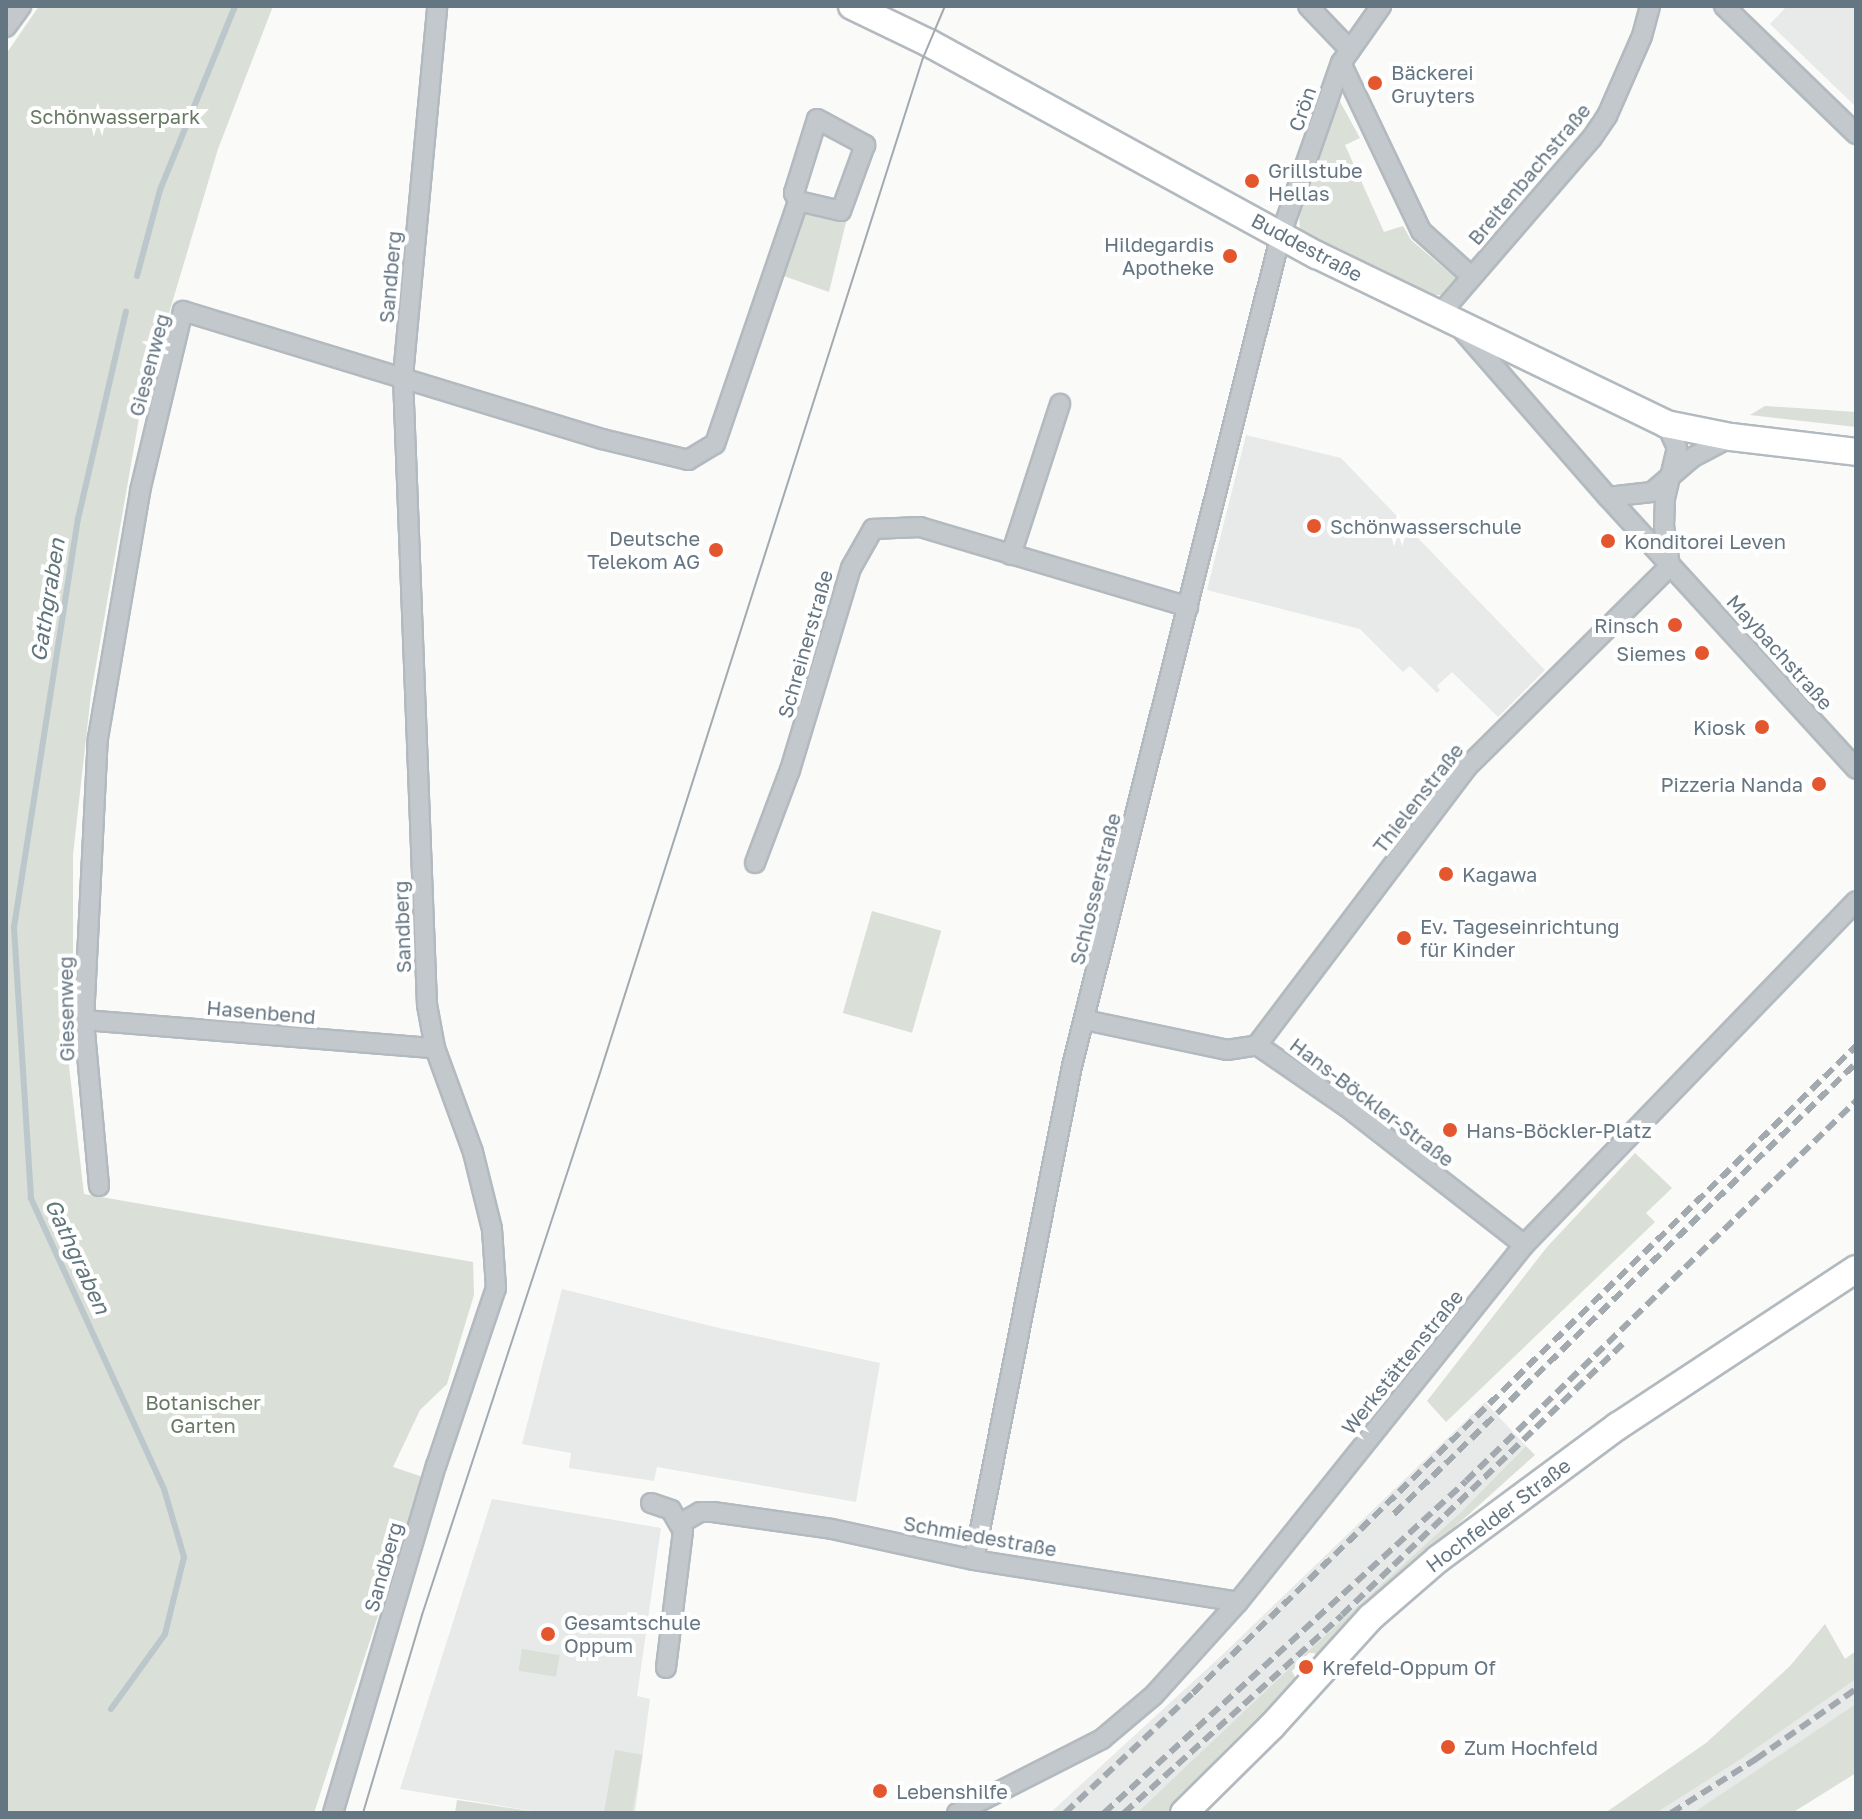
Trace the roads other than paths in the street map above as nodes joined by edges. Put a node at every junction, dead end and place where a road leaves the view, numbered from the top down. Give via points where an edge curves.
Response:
1 (21, 6) edge
2 (437, 6) edge
3 (852, 6) edge
4 (1308, 6) edge
5 (1381, 6) edge
6 (1650, 6) edge
7 (1724, 6) edge
8 (6, 27) edge
9 (1346, 56) junction
10 (1856, 134) edge
11 (798, 201) junction
12 (1281, 234) junction
13 (1471, 276) junction
14 (1447, 317) junction
15 (403, 376) junction
16 (1060, 404) dead end
17 (1666, 424) junction
18 (1731, 437) junction
19 (1856, 452) edge
20 (1671, 477) junction
21 (1608, 497) junction
22 (1011, 555) junction
23 (1670, 566) junction
24 (1188, 607) junction
25 (1856, 769) edge
26 (755, 863) dead end
27 (1856, 901) edge
28 (84, 1020) junction
29 (1085, 1020) junction
30 (1257, 1045) junction
31 (435, 1048) junction
32 (99, 1186) dead end
33 (1524, 1245) junction
34 (1856, 1269) edge
35 (651, 1503) dead end
36 (681, 1523) junction
37 (974, 1560) junction
38 (1238, 1602) junction
39 (666, 1668) dead end
40 (333, 1813) edge
41 (957, 1813) edge
42 (1184, 1813) edge

1 - 8 street
2 - 15 street, Sandberg
3 - 12 main road, Buddestraße
4 - 9 street
5 - 9 street, Crön
6 - 13 street, Breitenbachstraße via 1607,116
7 - 10 street
9 - 12 street, Crön
9 - 13 street via 1421,231
11 - 11 street, Giesenweg via 794,193 817,119 865,145 841,211
11 - 15 street, Giesenweg via 715,444 688,460 602,439
12 - 14 main road, Buddestraße
12 - 24 street, Schlosserstraße
13 - 14 street, Breitenbachstraße
14 - 17 main road, Buddestraße
14 - 21 street, Maybachstraße
15 - 28 street, Giesenweg via 183,311 140,491 98,738
15 - 31 street, Sandberg via 427,1005
16 - 22 street
17 - 18 main road, Buddestraße
17 - 20 street via 1677,448
18 - 19 main road, Buddestraße
18 - 20 street via 1693,457
20 - 21 street via 1652,492
20 - 23 street via 1664,526
21 - 23 street, Maybachstraße
22 - 24 street, Schreinerstraße
22 - 26 street, Schreinerstraße via 920,527 873,529 851,568 790,770
23 - 25 street, Maybachstraße
23 - 30 street, Thielenstraße via 1467,767
24 - 29 street, Schlosserstraße
27 - 33 street, Werkstättenstraße
28 - 31 street, Hasenbend
28 - 32 street, Giesenweg
29 - 30 street, Hans-Böckler-Straße via 1227,1050
29 - 37 street, Schlosserstraße
30 - 33 street, Hans-Böckler-Straße via 1347,1107
31 - 40 street, Sandberg via 473,1152 492,1229 496,1288 436,1466
33 - 38 street, Werkstättenstraße
34 - 42 main road, Hochfelder Straße via 1618,1426 1438,1559 1371,1617
35 - 36 street via 671,1510
36 - 37 street, Schmiedestraße via 700,1512 713,1512 832,1529
36 - 39 street
37 - 38 street, Schmiedestraße
38 - 41 street, Werkstättenstraße via 1129,1719 1102,1739

